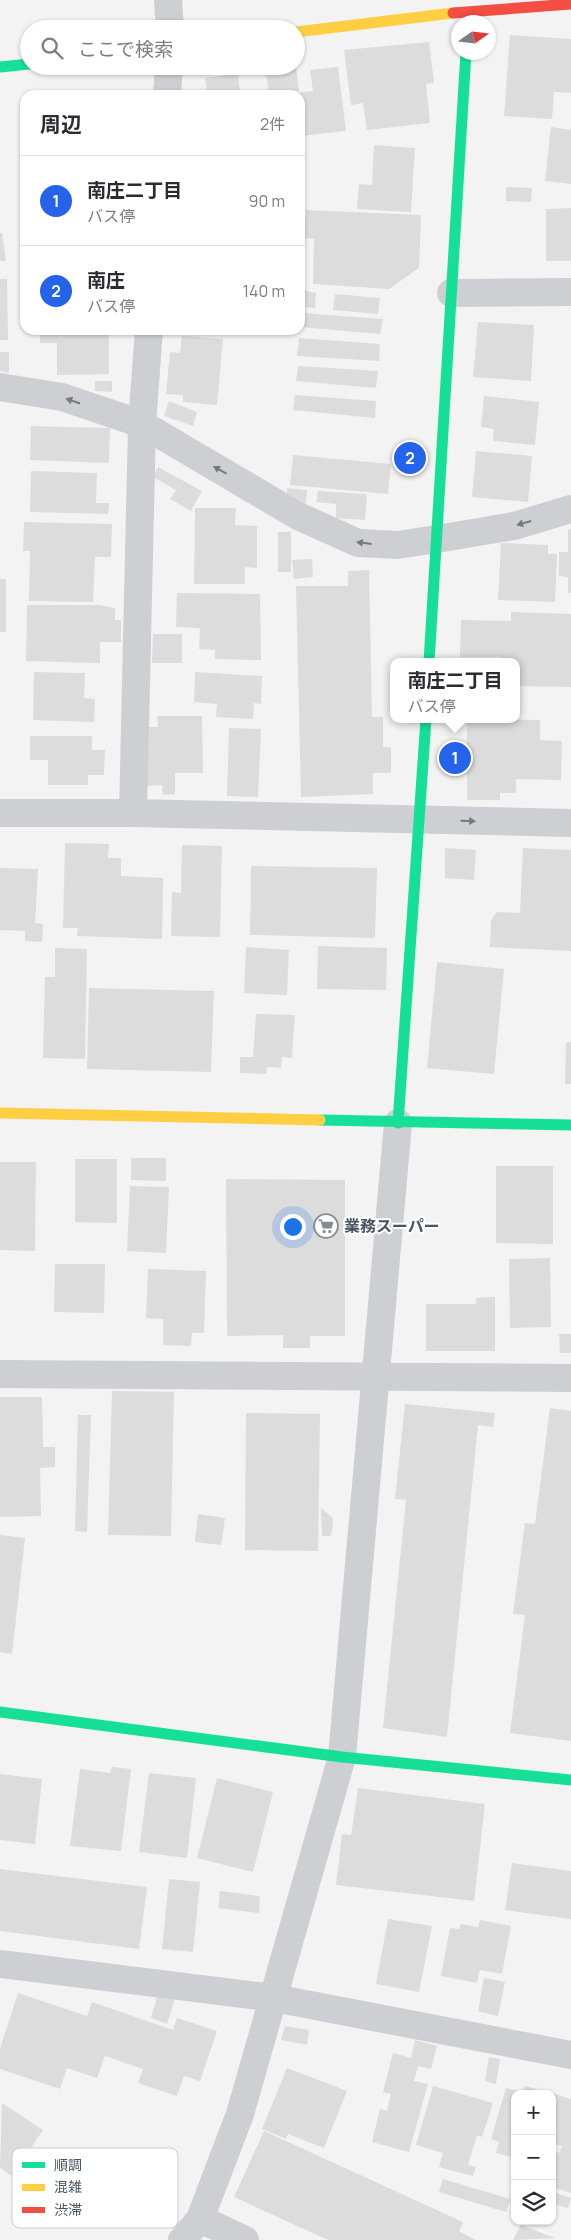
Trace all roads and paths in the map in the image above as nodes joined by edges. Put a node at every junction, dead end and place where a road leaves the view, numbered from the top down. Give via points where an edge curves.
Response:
1 (168, 0) edge
2 (571, 4) edge
3 (468, 11) edge
4 (169, 20) edge
5 (305, 31) edge
6 (466, 60) edge
7 (20, 65) edge
8 (0, 67) edge
9 (168, 75) edge
10 (167, 90) edge
11 (571, 292) edge
12 (452, 293) junction
13 (149, 335) edge
14 (0, 387) edge
15 (142, 424) junction
16 (571, 510) edge
17 (437, 539) junction
18 (429, 658) edge
19 (426, 723) edge
20 (0, 813) edge
21 (133, 813) junction
22 (420, 820) junction
23 (571, 823) edge
24 (0, 1114) edge
25 (398, 1123) junction
26 (571, 1125) edge
27 (0, 1374) edge
28 (376, 1376) junction
29 (571, 1378) edge
30 (0, 1712) edge
31 (342, 1757) junction
32 (571, 1780) edge
33 (0, 1964) edge
34 (274, 1998) junction
35 (571, 2055) edge
36 (200, 2219) junction
37 (182, 2240) edge
38 (244, 2240) edge

1 - 4 street
2 - 3 street
3 - 5 street
6 - 12 street
7 - 8 street
9 - 10 street
11 - 12 street
12 - 17 street
13 - 15 street
15 -> 14 street via 62,397
17 -> 15 street via 397,545 358,543 298,516
15 - 21 street
16 -> 17 street via 514,526
17 - 18 street
19 - 22 street
20 - 21 street
21 - 22 street
22 -> 23 street
22 - 25 street
24 - 25 street
25 - 26 street
25 - 28 street
27 - 28 street
28 - 29 street
28 - 31 street
30 - 31 street
31 - 32 street
31 - 34 street
33 - 34 street
34 - 35 street
34 - 36 street via 240,2114
36 - 37 street
36 - 38 street

